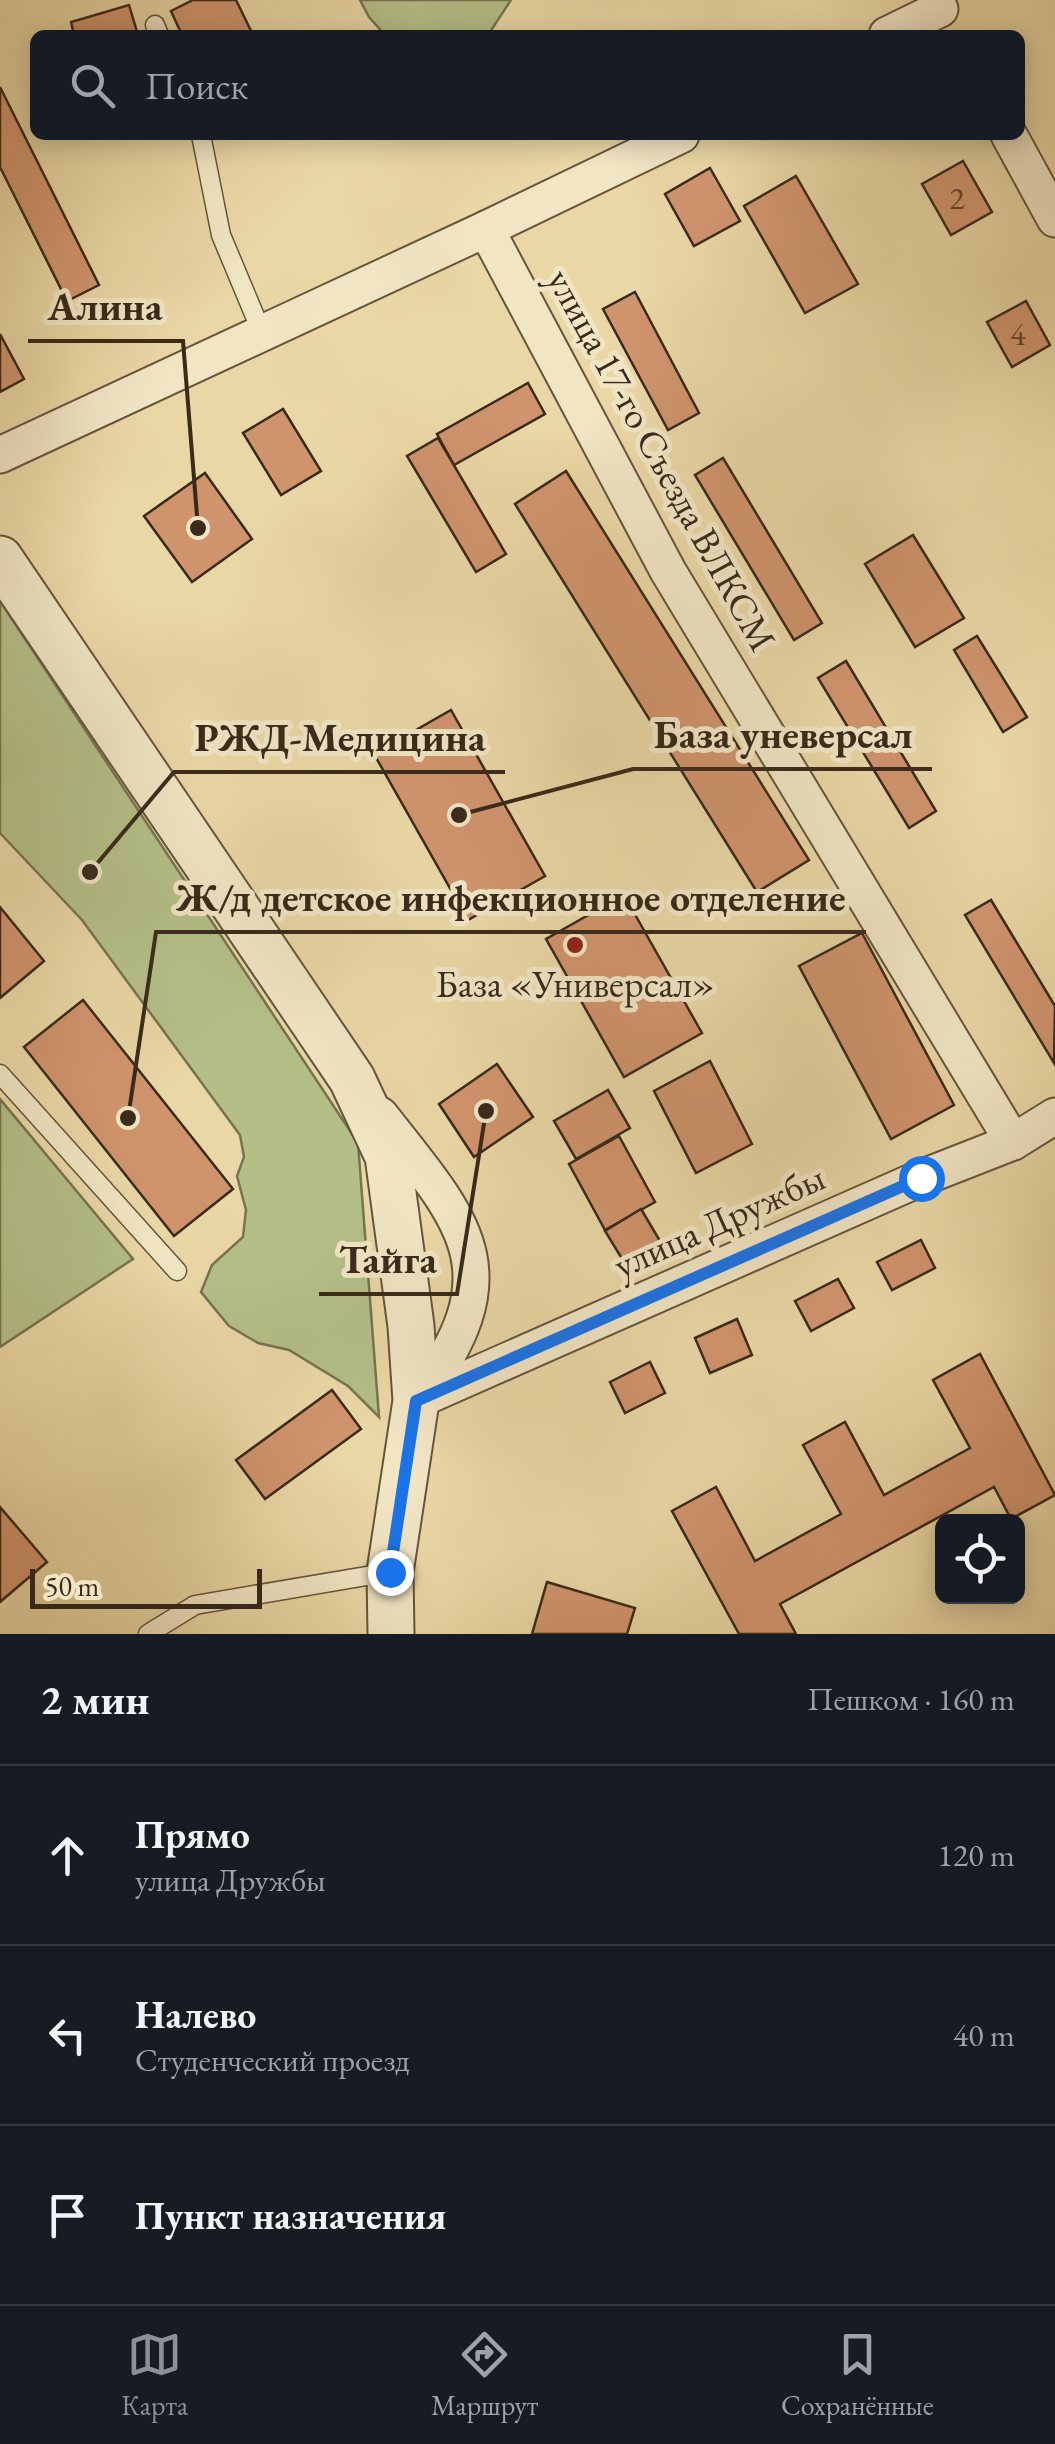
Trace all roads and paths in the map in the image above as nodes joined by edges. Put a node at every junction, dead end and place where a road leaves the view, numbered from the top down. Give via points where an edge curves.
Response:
1 (943, 15) edge
2 (900, 30) edge
3 (203, 140) edge
4 (671, 140) edge
5 (1012, 140) edge
6 (1055, 219) edge
7 (486, 229) junction
8 (262, 333) junction
9 (0, 454) edge
10 (0, 559) edge
11 (0, 1074) edge
12 (352, 1079) junction
13 (1055, 1116) edge
14 (1055, 1136) edge
15 (1013, 1142) junction
16 (177, 1271) dead end
17 (416, 1401) junction
18 (390, 1572) junction
19 (148, 1634) edge
20 (390, 1634) edge

1 - 2 street
3 - 8 lane via 221,235
4 - 7 street
5 - 6 street
7 - 8 street
7 - 15 street, улица 17-го Съезда ВЛКСМ via 668,571
8 - 9 street
10 - 12 street
11 - 16 lane
12 - 17 street via 388,1156
12 - 17 street via 425,1172 471,1252 466,1316 448,1358
13 - 15 street, улица Дружбы
14 - 15 lane
15 - 17 street, улица Дружбы
17 - 18 street
18 - 19 lane via 195,1605
18 - 20 street

